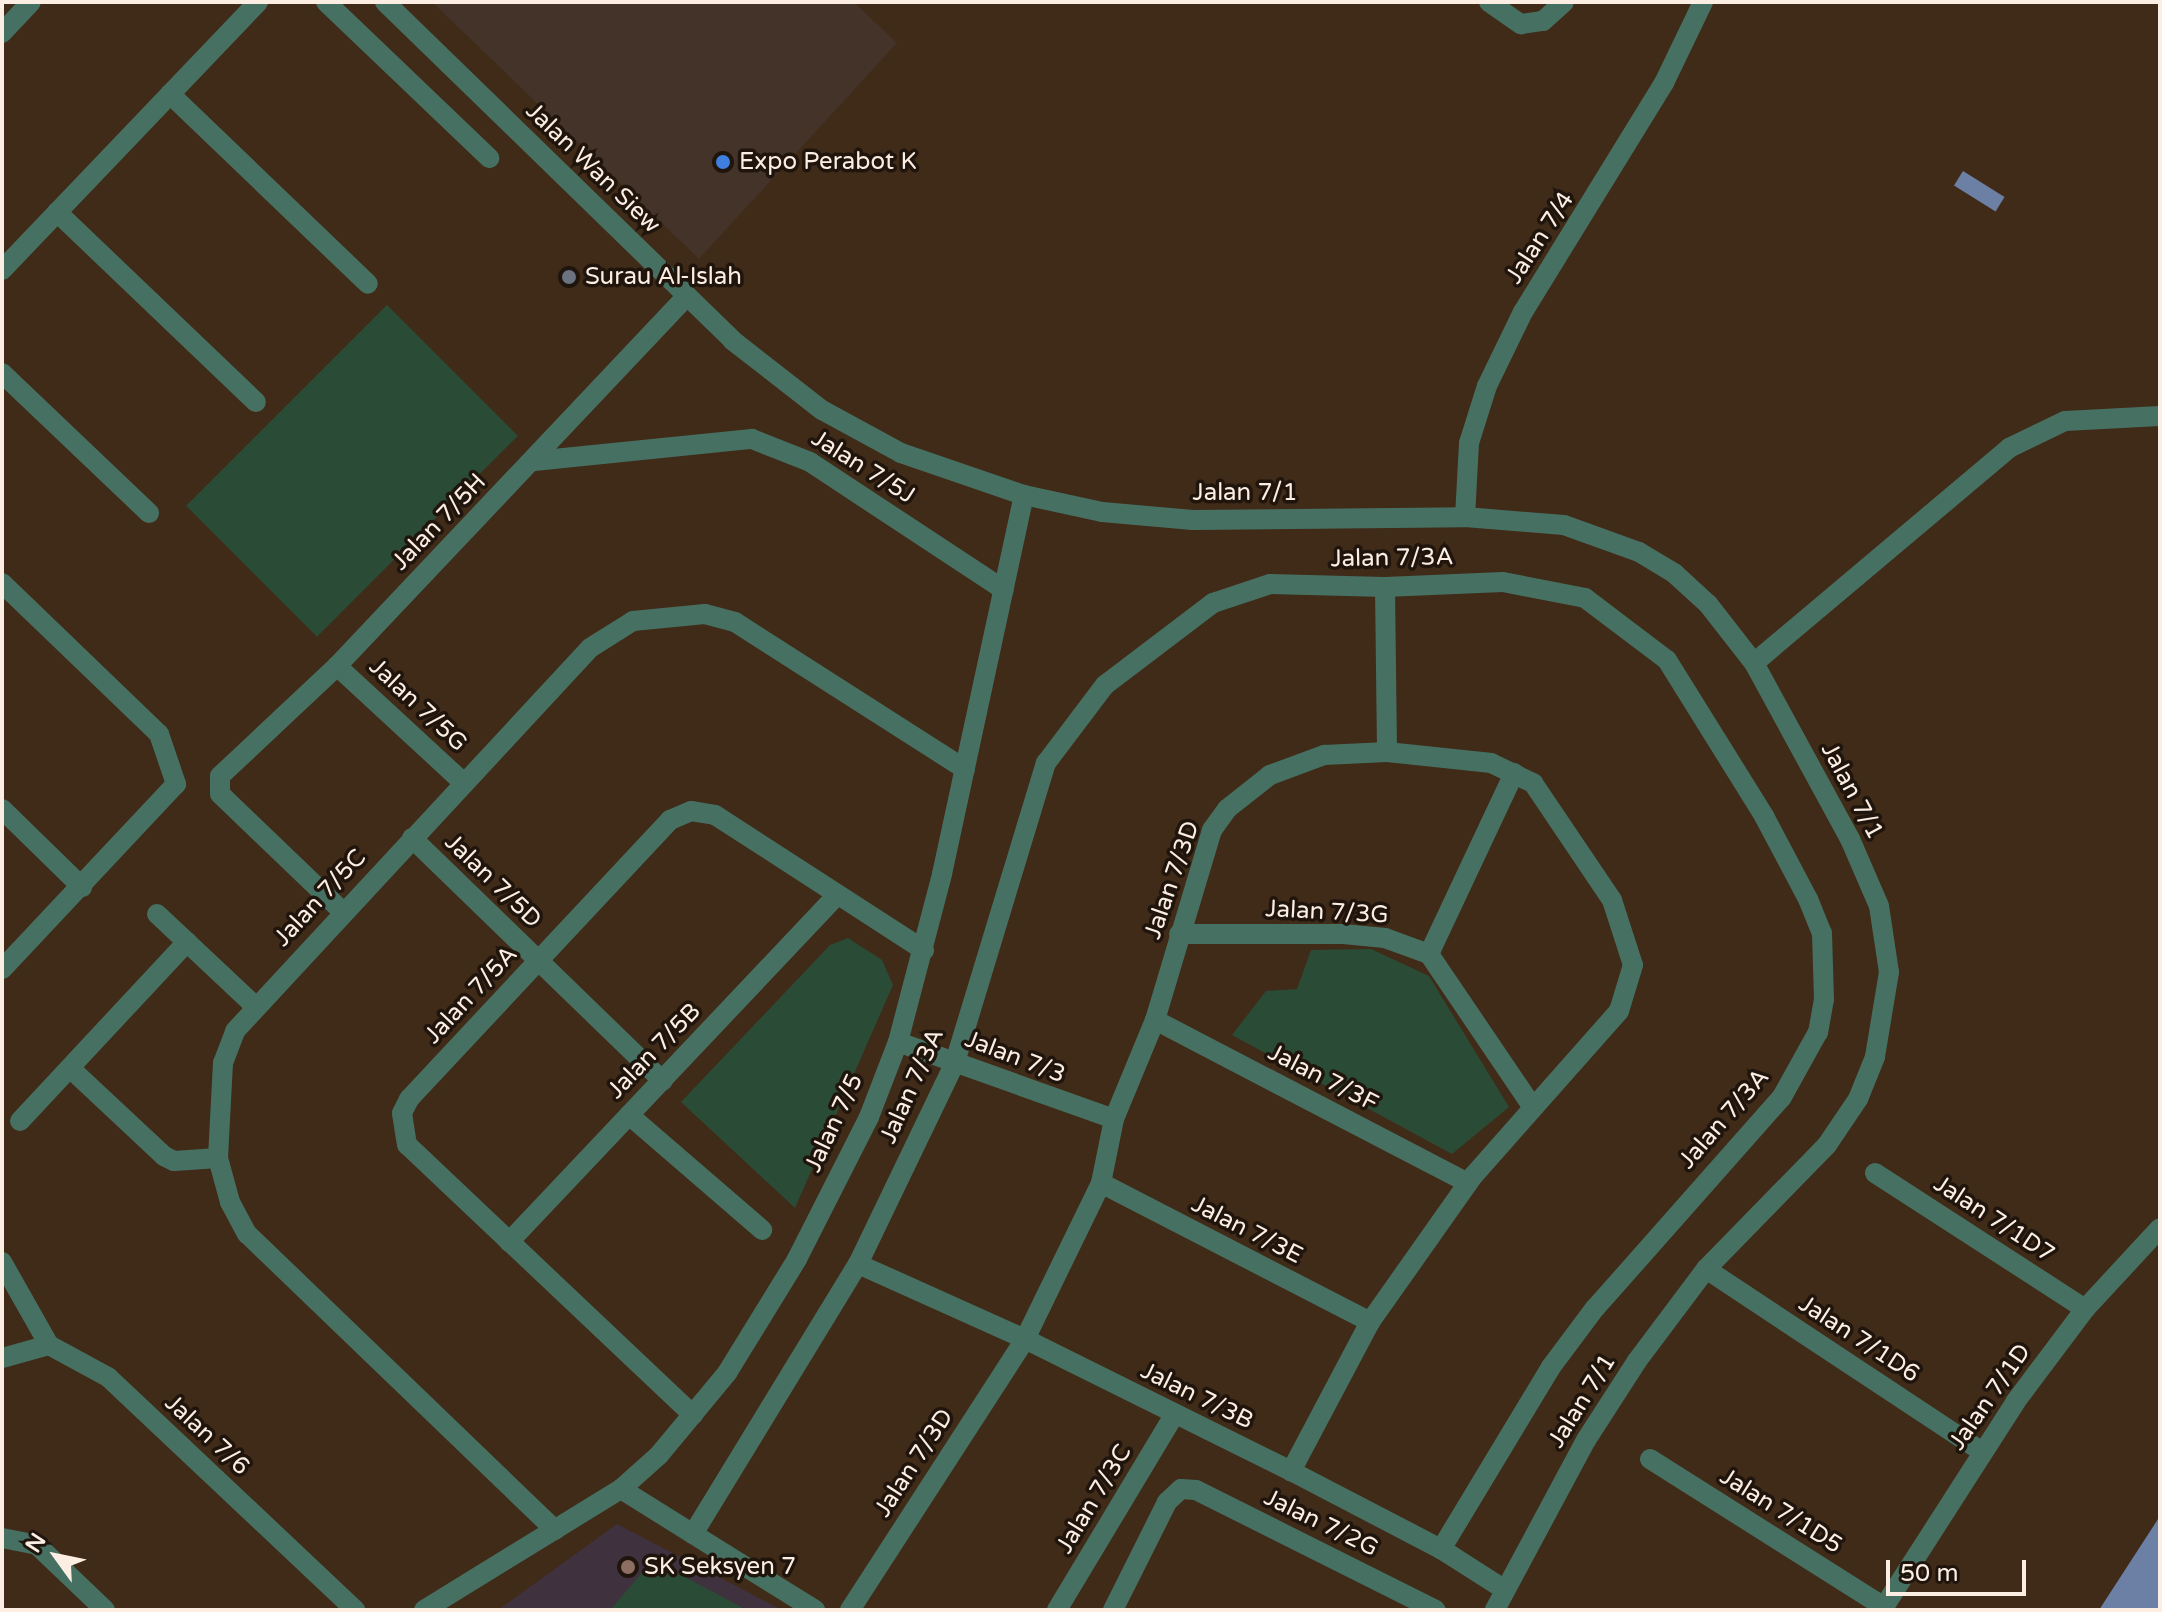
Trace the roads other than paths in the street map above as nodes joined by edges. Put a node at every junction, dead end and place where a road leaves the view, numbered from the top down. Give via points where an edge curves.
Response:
1 (31, 2) edge
2 (258, 2) edge
3 (326, 2) edge
4 (385, 2) edge
5 (1489, 2) edge
6 (1564, 2) edge
7 (1703, 2) edge
8 (2, 33) edge
9 (170, 94) junction
10 (489, 158) dead end
11 (57, 212) junction
12 (2, 270) edge
13 (368, 284) dead end
14 (687, 296) junction
15 (2, 373) edge
16 (256, 402) dead end
17 (2160, 416) edge
18 (534, 461) junction
19 (1024, 495) junction
20 (149, 513) dead end
21 (1465, 517) junction
22 (2, 583) edge
23 (1385, 587) junction
24 (1004, 590) junction
25 (1754, 663) junction
26 (337, 666) junction
27 (1387, 752) junction
28 (965, 769) junction
29 (1514, 773) junction
30 (464, 783) junction
31 (2, 809) edge
32 (412, 838) junction
33 (82, 887) junction
34 (836, 896) junction
35 (343, 912) junction
36 (157, 914) dead end
37 (1179, 934) junction
38 (187, 942) junction
39 (924, 950) junction
40 (1429, 954) junction
41 (538, 961) junction
42 (2, 969) edge
43 (255, 1006) junction
44 (1155, 1020) junction
45 (898, 1042) junction
46 (955, 1062) junction
47 (70, 1068) junction
48 (663, 1081) junction
49 (1532, 1106) junction
50 (629, 1115) junction
51 (1114, 1119) junction
52 (20, 1121) dead end
53 (218, 1158) junction
54 (1875, 1173) dead end
55 (1101, 1183) junction
56 (1468, 1183) junction
57 (2160, 1228) edge
58 (762, 1230) dead end
59 (509, 1242) junction
60 (2, 1262) edge
61 (858, 1264) junction
62 (1706, 1269) junction
63 (2085, 1309) junction
64 (1370, 1322) junction
65 (1025, 1339) junction
66 (49, 1345) junction
67 (2, 1358) edge
68 (1175, 1414) junction
69 (693, 1415) junction
70 (1983, 1452) junction
71 (1650, 1459) dead end
72 (1291, 1471) junction
73 (621, 1489) junction
74 (555, 1530) junction
75 (693, 1534) junction
76 (2, 1538) edge
77 (1441, 1549) junction
78 (1505, 1590) junction
79 (1883, 1608) edge
80 (105, 1610) edge
81 (355, 1610) edge
82 (424, 1610) edge
83 (815, 1610) edge
84 (850, 1610) edge
85 (1057, 1610) edge
86 (1113, 1610) edge
87 (1436, 1610) edge
88 (1495, 1610) edge

1 - 8 street
2 - 9 street
3 - 10 street
4 - 14 street, Jalan Wan Siew
5 - 6 street via 1521,24 1543,21
7 - 21 street, Jalan 7/4 via 1664,83 1523,312 1487,386 1469,443
9 - 11 street
9 - 13 street
11 - 12 street
11 - 16 street
14 - 18 street, Jalan 7/5H
14 - 19 street, Jalan Wan Siew via 753,358 822,410 901,453
15 - 20 street
17 - 25 street via 2065,421 2009,448
18 - 24 street, Jalan 7/5J via 752,439 810,462
18 - 26 street, Jalan 7/5H
19 - 21 street, Jalan 7/1 via 1102,512 1193,520
19 - 24 street, Jalan 7/5
21 - 25 street, Jalan 7/1 via 1564,525 1639,552 1674,573 1708,604
22 - 33 street via 159,734 176,784
23 - 27 street
23 - 46 street, Jalan 7/3A via 1270,584 1213,603 1105,685 1046,763
23 - 77 street, Jalan 7/3A via 1503,582 1585,598 1667,660 1764,816 1822,933 1824,999 1818,1032 1782,1097 1595,1308 1551,1367
24 - 28 street, Jalan 7/5
25 - 62 street, Jalan 7/1 via 1850,839 1879,906 1889,972 1886,1011 1858,1099 1827,1145
26 - 30 street, Jalan 7/5G
26 - 35 street, Jalan 7/5H via 220,776 220,794
27 - 29 street, Jalan 7/3D via 1491,763
27 - 37 street, Jalan 7/3D via 1297,762 1247,792 1212,830
28 - 30 street, Jalan 7/5C via 753,630 705,614 683,614 633,621 590,648
28 - 39 street, Jalan 7/5
29 - 40 street
29 - 49 street, Jalan 7/3D via 1533,783 1612,900 1633,965 1619,1011
30 - 32 street, Jalan 7/5C
31 - 33 street
32 - 35 street, Jalan 7/5C
32 - 41 street, Jalan 7/5D
33 - 42 street
34 - 39 street, Jalan 7/5A
34 - 41 street, Jalan 7/5A via 715,815 691,811 670,820
34 - 48 street, Jalan 7/5B
35 - 43 street, Jalan 7/5C
36 - 38 street
37 - 40 street, Jalan 7/3G via 1357,935 1385,938
37 - 44 street, Jalan 7/3D
38 - 43 street
38 - 47 street
39 - 45 street, Jalan 7/5
40 - 49 street
41 - 48 street, Jalan 7/5D
41 - 59 street, Jalan 7/5A via 402,1113 407,1145
43 - 53 street, Jalan 7/5C via 235,1031 223,1063
44 - 51 street, Jalan 7/3D
44 - 56 street, Jalan 7/3F
45 - 46 street, Jalan 7/3
45 - 69 street, Jalan 7/5 via 869,1117 797,1259 758,1327
46 - 51 street, Jalan 7/3
46 - 61 street, Jalan 7/3A
47 - 52 street
47 - 53 street via 164,1156 174,1161
48 - 50 street, Jalan 7/5B
49 - 56 street, Jalan 7/3D
50 - 58 street
50 - 59 street, Jalan 7/5B
51 - 55 street, Jalan 7/3D
53 - 74 street, Jalan 7/5C via 230,1202 247,1234
54 - 63 street, Jalan 7/1D7
55 - 64 street, Jalan 7/3E
55 - 65 street, Jalan 7/3D
56 - 64 street, Jalan 7/3D
57 - 63 street, Jalan 7/1D
59 - 69 street, Jalan 7/5A
60 - 66 street
61 - 65 street, Jalan 7/3B
61 - 75 street, Jalan 7/3A
62 - 70 street, Jalan 7/1D6
62 - 78 street, Jalan 7/1 via 1586,1440
63 - 70 street, Jalan 7/1D
64 - 72 street, Jalan 7/3D
65 - 68 street, Jalan 7/3B
65 - 84 street, Jalan 7/3D
66 - 67 street
66 - 81 street, Jalan 7/6 via 108,1377
68 - 72 street, Jalan 7/3B
68 - 85 street, Jalan 7/3C
69 - 73 street, Jalan 7/5
70 - 79 street, Jalan 7/1D
71 - 79 street, Jalan 7/1D5
72 - 77 street, Jalan 7/3B
73 - 74 street, Jalan 7/5
73 - 75 street
74 - 82 street, Jalan 7/5
75 - 83 street
76 - 80 street via 37,1545
77 - 78 street, Jalan 7/3B
78 - 88 street, Jalan 7/1
86 - 87 street, Jalan 7/2G via 1167,1502 1181,1489 1196,1490

